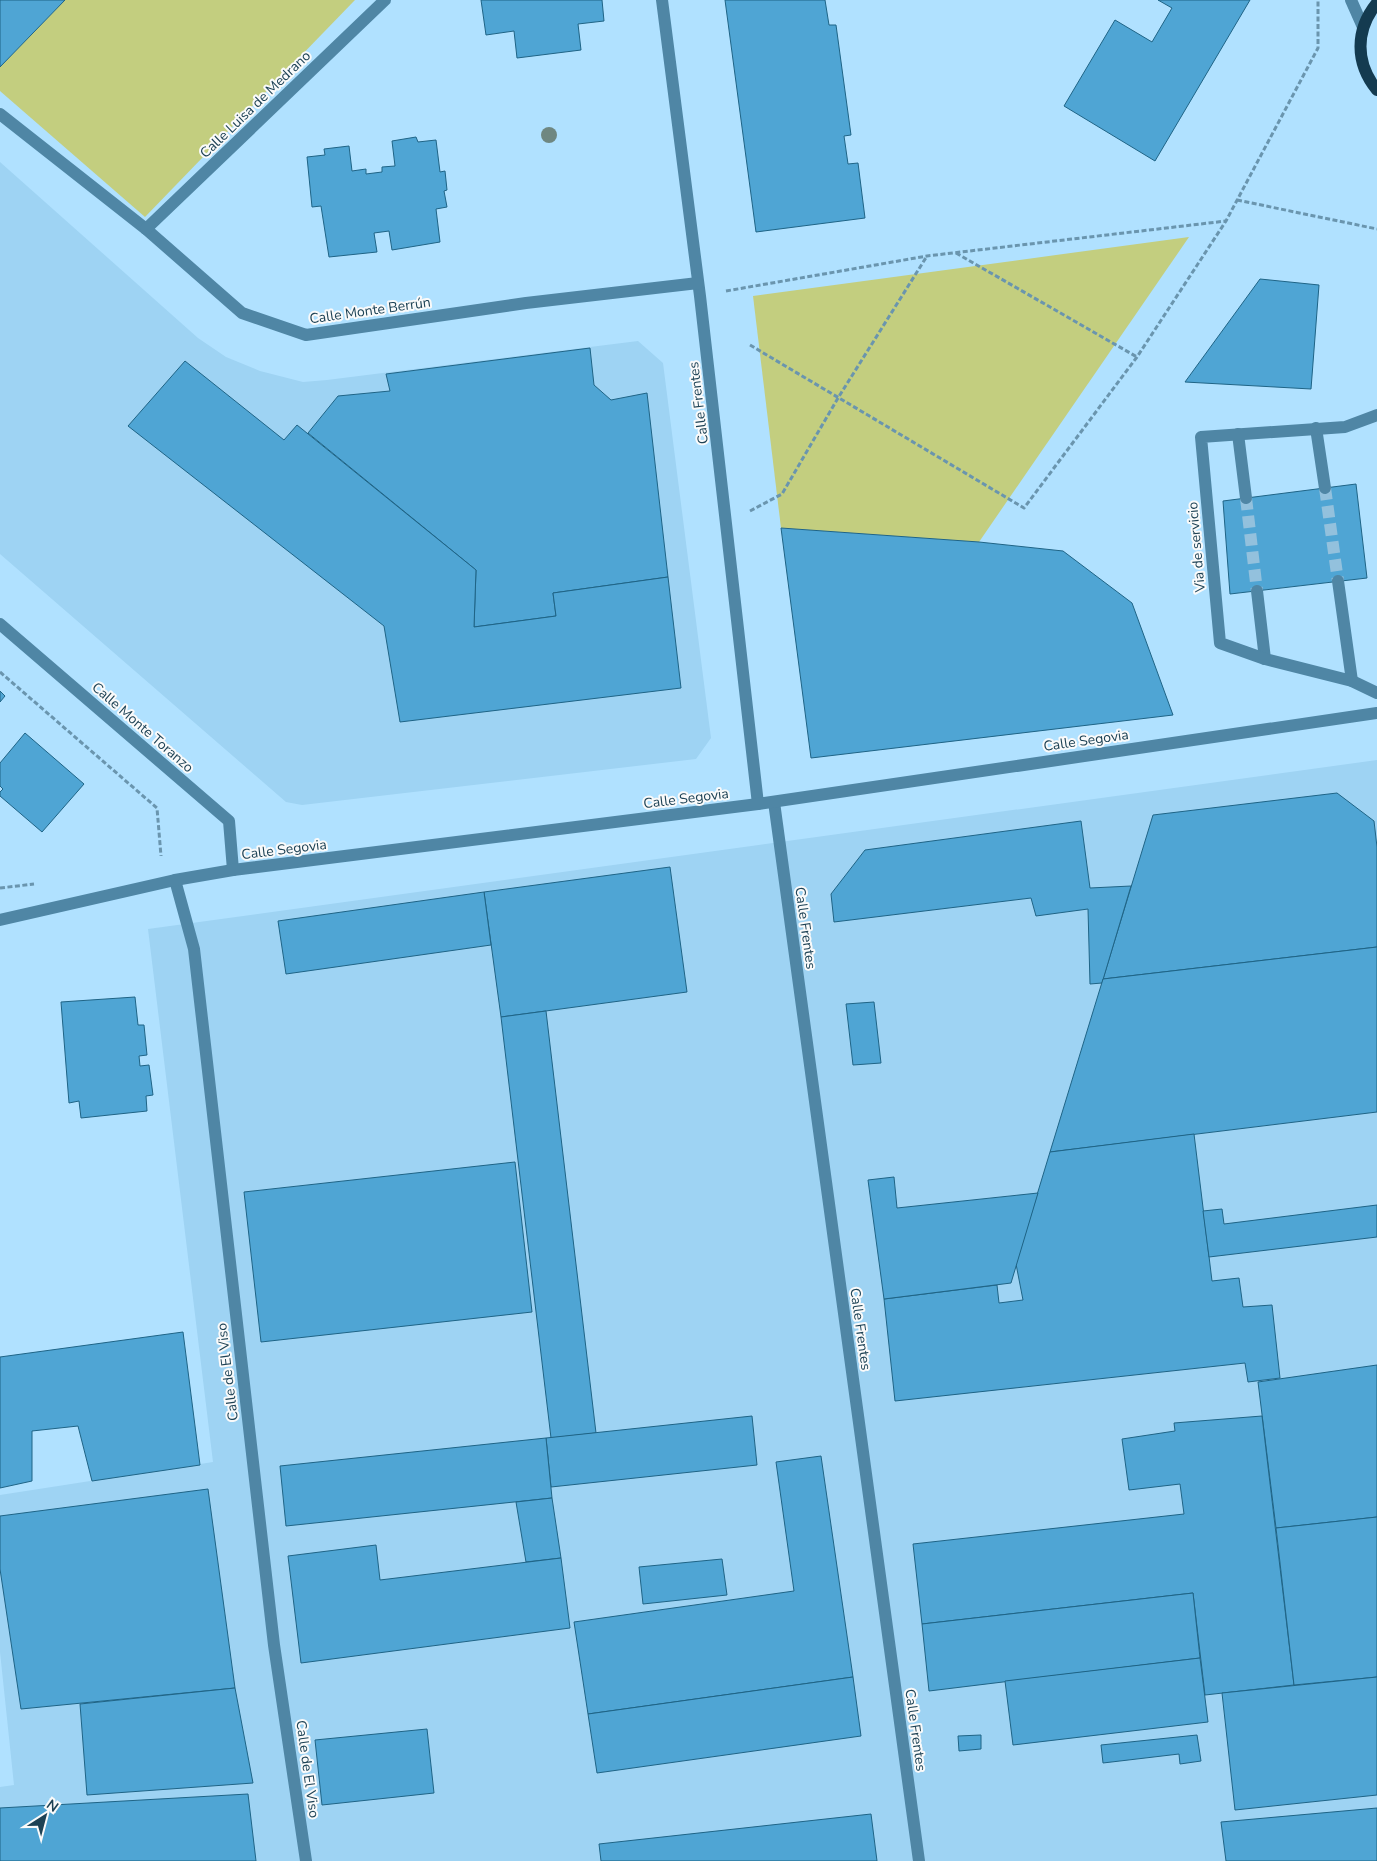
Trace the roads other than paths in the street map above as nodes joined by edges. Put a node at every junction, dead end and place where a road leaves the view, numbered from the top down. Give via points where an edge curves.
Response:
1 (385, 0) edge
2 (662, 0) edge
3 (1351, 0) edge
4 (1377, 4) edge
5 (1363, 27) junction
6 (1377, 90) edge
7 (0, 114) edge
8 (146, 229) junction
9 (698, 283) junction
10 (1377, 415) edge
11 (1316, 428) junction
12 (1238, 434) junction
13 (1325, 488) tunnel mouth
14 (1246, 498) tunnel mouth
15 (1338, 582) tunnel mouth
16 (1257, 591) tunnel mouth
17 (0, 624) edge
18 (1265, 659) junction
19 (1352, 681) junction
20 (1377, 693) edge
21 (1377, 713) edge
22 (774, 802) junction
23 (758, 804) junction
24 (233, 870) junction
25 (175, 880) junction
26 (0, 920) edge
27 (306, 1861) edge
28 (918, 1861) edge

1 - 8 street, Calle Luisa de Medrano
2 - 9 street, Calle Frentes
3 - 5 street
4 - 5 main road
5 - 6 main road via 1362,63 1368,80
7 - 8 street, Calle Monte Berrún
8 - 9 street, Calle Monte Berrún via 242,312 306,335 526,303
9 - 23 street, Calle Frentes
10 - 11 street, Via de servicio via 1345,426
11 - 12 street, Via de servicio
11 - 13 street
12 - 14 street
12 - 18 street, Via de servicio via 1201,437 1220,643
15 - 19 street
16 - 18 street
17 - 24 street, Calle Monte Toranzo via 229,821
18 - 19 street, Via de servicio
19 - 20 street, Via de servicio
21 - 22 street, Calle Segovia
22 - 23 street, Calle Segovia
22 - 28 street, Calle Frentes
23 - 24 street, Calle Segovia
24 - 25 street, Calle Segovia
25 - 26 street, Calle Segovia
25 - 27 street, Calle de El Viso via 194,949 274,1645

